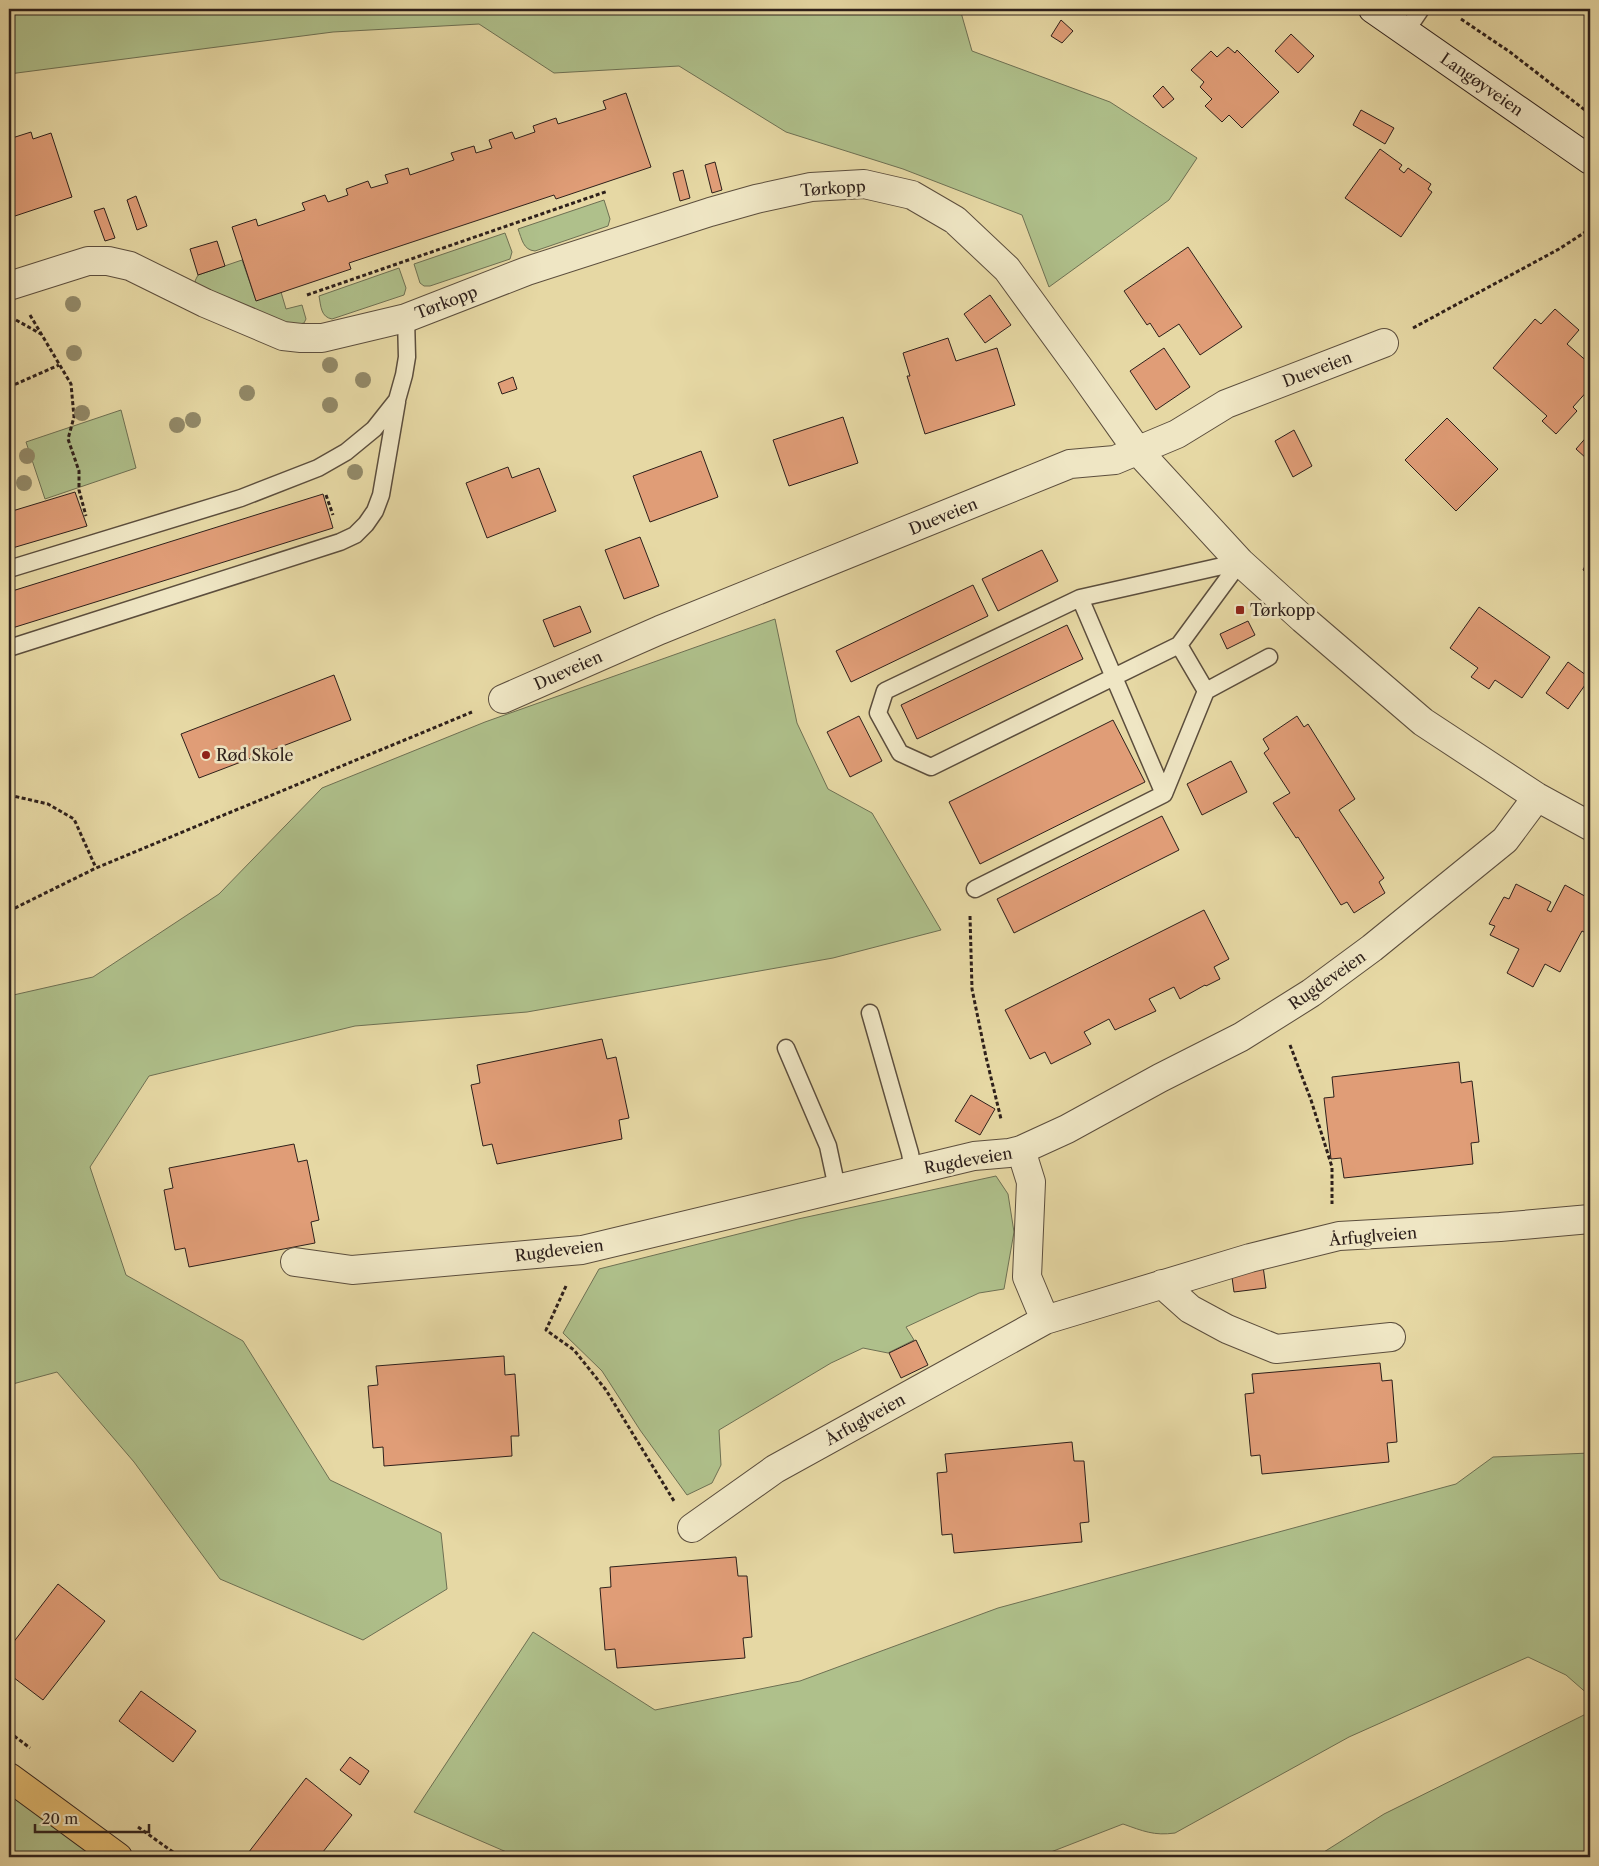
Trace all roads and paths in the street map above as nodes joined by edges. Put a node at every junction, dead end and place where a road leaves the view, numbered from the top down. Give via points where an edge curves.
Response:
1 (1373, 9) edge
2 (1462, 19) dead end
3 (1414, 20) edge
4 (1590, 114) edge
5 (1590, 160) edge
6 (608, 192) dead end
7 (14, 229) dead end
8 (1590, 229) edge
9 (9, 231) edge
10 (11, 286) edge
11 (308, 294) dead end
12 (9, 317) edge
13 (406, 318) junction
14 (41, 334) junction
15 (1384, 343) joint
16 (59, 365) junction
17 (9, 387) edge
18 (397, 400) junction
19 (1136, 450) junction
20 (326, 493) dead end
21 (334, 518) dead end
22 (94, 543) junction
23 (1240, 562) junction
24 (9, 569) edge
25 (1080, 598) junction
26 (1179, 645) junction
27 (9, 648) edge
28 (1269, 657) dead end
29 (1115, 678) junction
30 (1206, 691) junction
31 (503, 699) joint
32 (1164, 794) junction
33 (9, 796) edge
34 (1537, 797) junction
35 (1590, 826) edge
36 (96, 868) junction
37 (975, 888) joint
38 (10, 909) edge
39 (870, 1013) dead end
40 (1278, 1014) junction
41 (786, 1048) dead end
42 (1015, 1152) junction
43 (913, 1170) junction
44 (837, 1188) junction
45 (1590, 1219) edge
46 (1339, 1236) junction
47 (582, 1250) junction
48 (295, 1262) dead end
49 (1162, 1284) junction
50 (1045, 1320) junction
51 (1391, 1337) dead end
52 (692, 1528) joint
53 (9, 1777) edge
54 (118, 1857) edge

1 - 3 street, Langøyveien
2 - 4 path
3 - 5 street, Langøyveien
6 - 11 path
7 - 9 path
8 - 15 path
10 - 13 street, Tørkopp via 88,261 108,261 130,266 283,336 322,338
10 - 14 path
12 - 14 path
13 - 18 lane via 407,357
13 - 19 street, Tørkopp via 527,271 710,212 811,187 864,184 912,195 955,220 1007,269
14 - 16 path
15 - 19 street, Dueveien via 1226,404 1178,434
16 - 17 path
16 - 22 path via 71,384 74,417 68,439 79,471 79,490
18 - 22 lane via 374,429 346,452 318,468 241,498
18 - 27 lane via 381,495 375,511 355,535
19 - 23 street, Tørkopp
19 - 31 street, Dueveien via 1115,460 1070,464 660,630
20 - 21 path
22 - 24 lane
23 - 25 lane
23 - 26 lane
23 - 34 street, Tørkopp via 1423,722
25 - 29 lane
25 - 29 lane via 885,691 878,712 900,753 931,767
26 - 29 lane
26 - 30 lane
28 - 30 lane
29 - 32 lane
30 - 32 lane
31 - 36 path
32 - 37 lane
33 - 36 path via 48,804 74,819
34 - 35 street, Tørkopp
34 - 40 street, Rugdeveien via 1505,840 1372,948
36 - 38 path
37 - 42 path via 970,914 972,989 986,1057
39 - 43 lane
40 - 42 street, Rugdeveien via 1067,1129
40 - 46 path via 1312,1100 1332,1167 1332,1208
41 - 44 lane via 828,1146
42 - 43 street, Rugdeveien via 974,1156
42 - 50 street via 1031,1182 1027,1277
43 - 44 street, Rugdeveien
44 - 47 street, Rugdeveien
45 - 46 street, Årfuglveien
46 - 49 street, Årfuglveien
47 - 48 street, Rugdeveien via 352,1270
47 - 52 path via 546,1330 574,1350 606,1390
49 - 50 street, Årfuglveien
49 - 51 street via 1190,1309 1226,1329 1276,1349
50 - 52 street, Årfuglveien via 775,1469
53 - 54 main road

